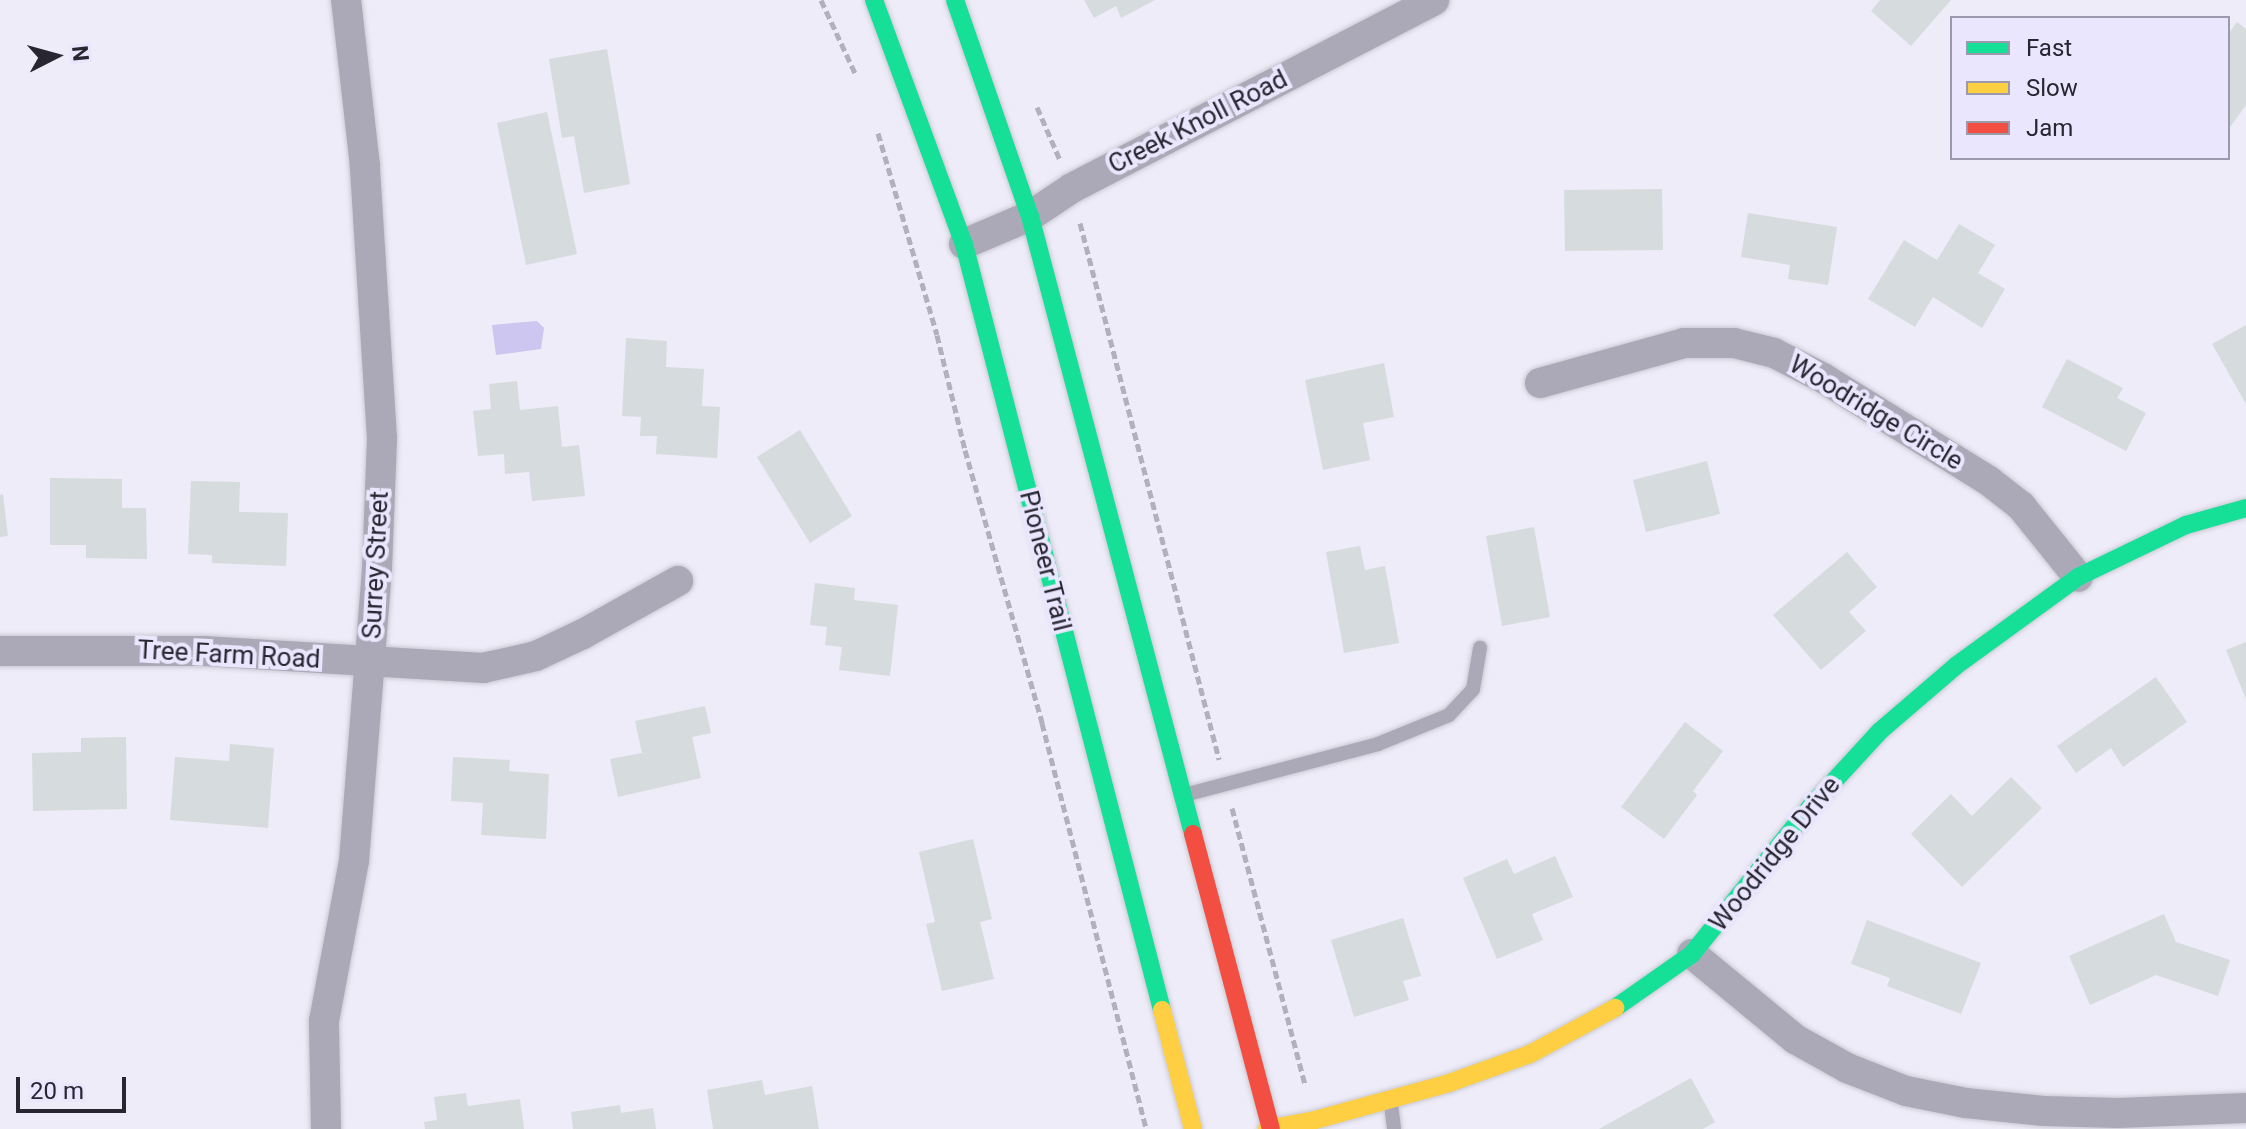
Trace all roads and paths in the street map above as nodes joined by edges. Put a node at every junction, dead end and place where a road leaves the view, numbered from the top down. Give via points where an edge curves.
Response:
1 (346, 0) edge
2 (821, 0) edge
3 (874, 0) edge
4 (955, 0) edge
5 (1434, 0) edge
6 (861, 84) dead end
7 (876, 128) dead end
8 (1030, 216) junction
9 (964, 244) junction
10 (1540, 383) dead end
11 (2246, 508) edge
12 (2078, 577) junction
13 (678, 581) dead end
14 (1480, 648) dead end
15 (0, 651) edge
16 (370, 662) junction
17 (1183, 795) junction
18 (1692, 954) junction
19 (1390, 1100) junction
20 (2246, 1108) edge
21 (326, 1129) edge
22 (1146, 1129) edge
23 (1193, 1129) edge
24 (1270, 1129) edge
25 (1394, 1129) edge

1 - 16 street, Surrey Street via 365,166 382,439
2 - 6 path
3 - 9 main road, Pioneer Trail
4 - 8 main road
5 - 8 street, Creek Knoll Road via 1086,181
7 - 22 path via 1042,723
8 - 9 street, Creek Knoll Road
8 - 17 main road
9 - 23 main road, Pioneer Trail
10 - 12 street, Woodridge Circle via 1684,343 1734,343 1774,353 1989,481 2021,506
11 - 12 main road, Woodridge Drive via 2186,525
12 - 18 main road, Woodridge Drive via 1957,665 1880,731 1812,805
13 - 16 street, Tree Farm Road via 536,656 483,668
14 - 17 lane via 1473,689 1449,715 1378,744
15 - 16 street, Tree Farm Road via 204,651
16 - 21 street, Surrey Street via 354,861 324,1021
17 - 24 main road
18 - 19 main road, Woodridge Drive via 1612,1010 1530,1054
18 - 20 street via 1795,1039 1847,1068 1906,1091 2044,1111
19 - 24 main road, Woodridge Drive
19 - 25 lane

